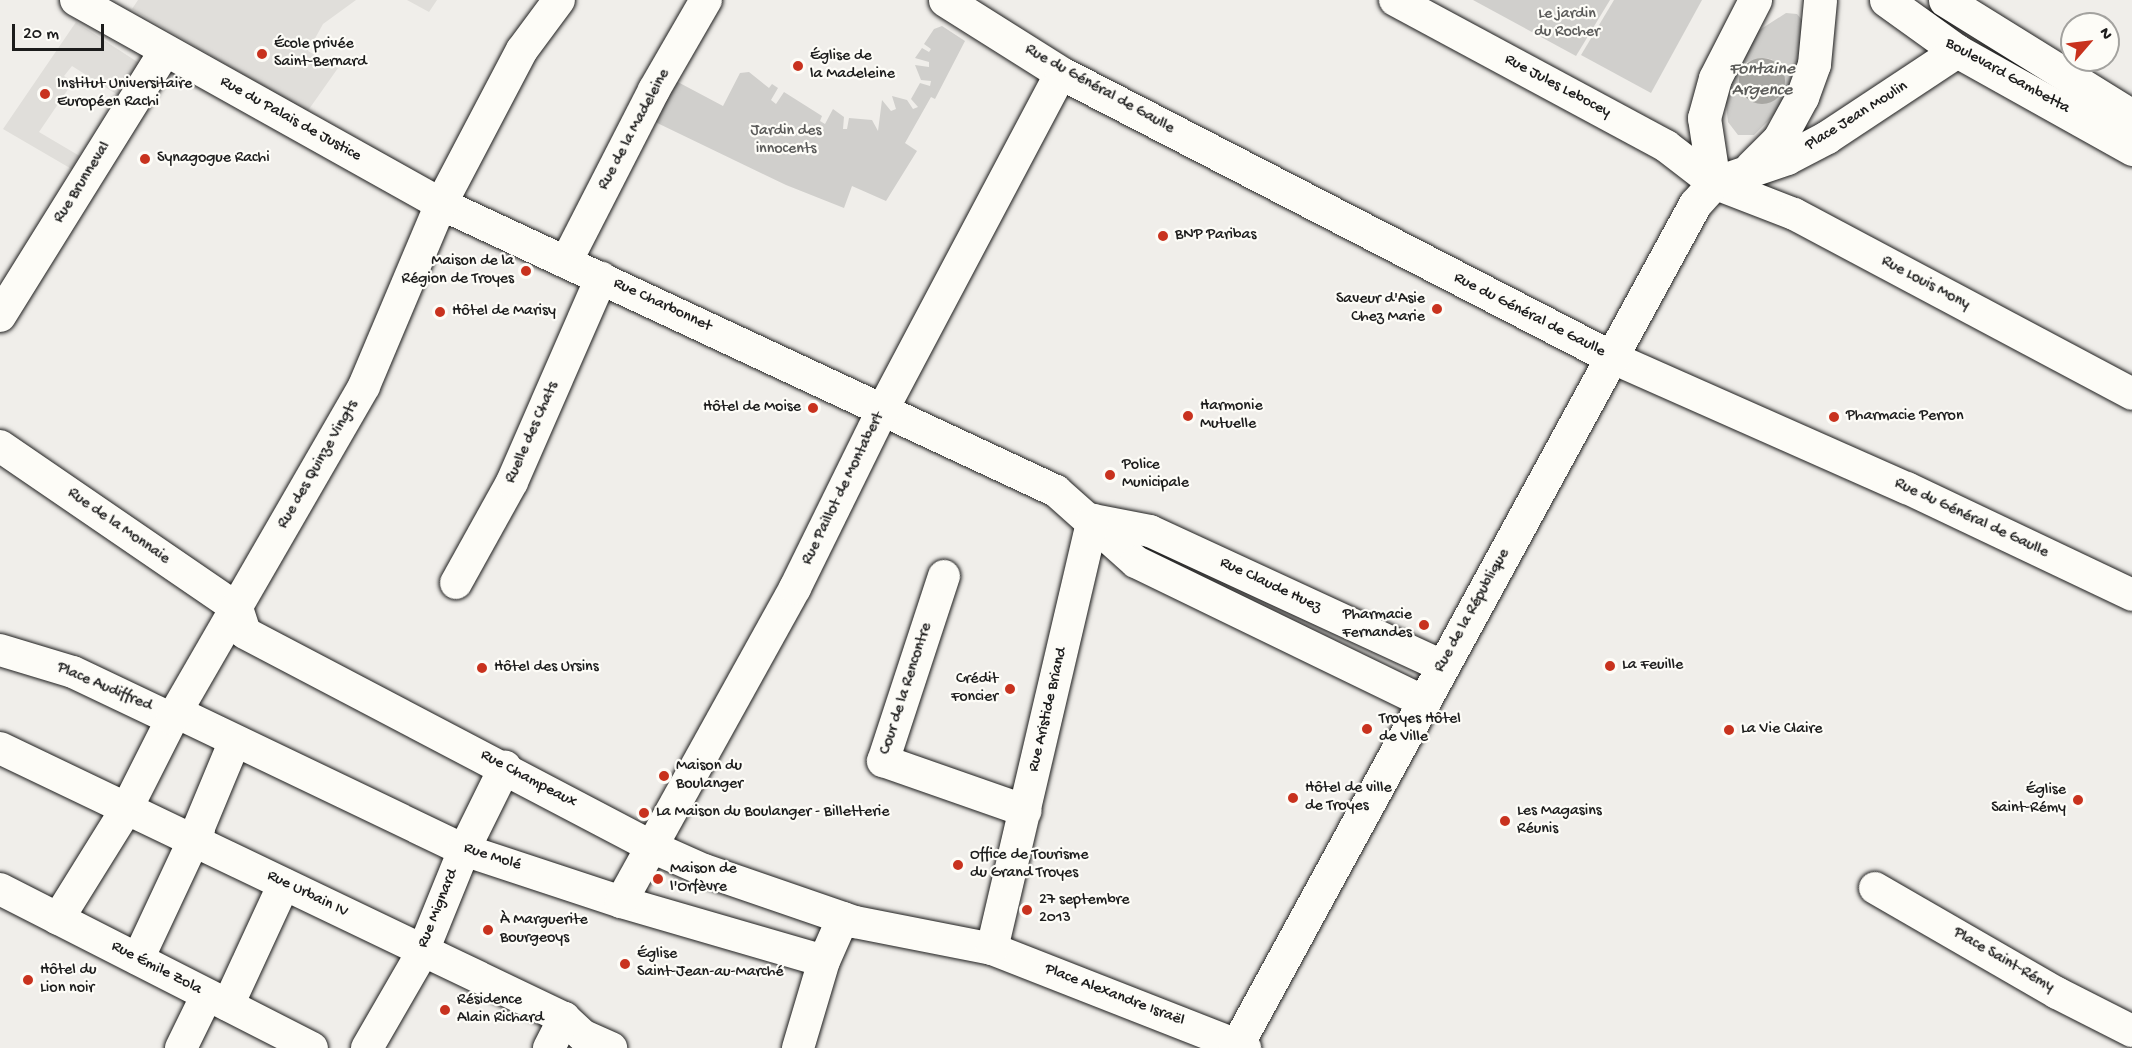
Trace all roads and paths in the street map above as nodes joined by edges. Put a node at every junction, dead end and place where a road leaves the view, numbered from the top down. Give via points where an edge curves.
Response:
1 (76, 0) edge
2 (559, 0) edge
3 (706, 0) edge
4 (945, 0) edge
5 (1395, 0) edge
6 (1778, 0) edge
7 (1820, 0) edge
8 (1886, 0) edge
9 (1945, 0) edge
10 (1750, 10) edge
11 (165, 51) junction
12 (1957, 51) junction
13 (1061, 72) junction
14 (2132, 116) edge
15 (2132, 150) edge
16 (1750, 168) junction
17 (1714, 183) junction
18 (441, 204) junction
19 (566, 262) junction
20 (601, 278) junction
21 (0, 316) edge
22 (1613, 358) junction
23 (2132, 394) edge
24 (883, 409) junction
25 (0, 446) edge
26 (1093, 520) junction
27 (944, 576) dead end
28 (456, 583) dead end
29 (2132, 595) edge
30 (237, 608) junction
31 (0, 650) edge
32 (1442, 666) junction
33 (1422, 701) junction
34 (174, 716) junction
35 (234, 743) junction
36 (0, 748) edge
37 (505, 767) junction
38 (127, 808) junction
39 (1026, 811) junction
40 (197, 833) junction
41 (652, 847) junction
42 (464, 850) junction
43 (284, 884) junction
44 (1875, 888) dead end
45 (2, 896) edge
46 (621, 902) junction
47 (843, 918) junction
48 (58, 919) junction
49 (992, 949) junction
50 (423, 951) junction
51 (138, 959) junction
52 (824, 961) junction
53 (218, 1000) junction
54 (564, 1018) junction
55 (2132, 1031) edge
56 (1239, 1047) edge
57 (181, 1048) edge
58 (312, 1048) edge
59 (367, 1048) edge
60 (549, 1048) edge
61 (611, 1048) edge
62 (798, 1048) edge

1 - 11 street, Rue du Palais de Justice
2 - 18 street, Rue des Quinze Vingts via 522,50
3 - 19 street, Rue de la Madeleine via 654,90
4 - 13 street, Rue du Général de Gaulle
5 - 17 street, Rue Jules Lebocey via 1666,146
6 - 10 street
7 - 16 street, Place Jean Moulin via 1814,64 1802,97 1779,139
8 - 12 street, Boulevard Gambetta
9 - 14 street, Boulevard Gambetta
10 - 17 street via 1715,78 1704,118
11 - 18 street, Rue du Palais de Justice
11 - 21 street, Rue Brunneval
12 - 15 street, Boulevard Gambetta
12 - 16 street, Place Jean Moulin via 1827,137 1787,158
13 - 22 street, Rue du Général de Gaulle
13 - 24 street, Rue Paillot de Montabert
16 - 17 street, Place Jean Moulin
17 - 22 street, Rue de la République via 1695,204
17 - 23 street, Rue Louis Mony via 1794,214
18 - 19 street, Rue Charbonnet
18 - 30 street, Rue des Quinze Vingts via 364,386
19 - 20 street, Rue Charbonnet
20 - 24 street, Rue Charbonnet
20 - 28 street, Ruelle des Chats via 512,482
22 - 29 street, Rue du Général de Gaulle via 1907,488
22 - 32 street, Rue de la République
24 - 26 street, Rue Claude Huez via 1056,491
24 - 41 street, Rue Paillot de Montabert via 795,588
25 - 30 street, Rue de la Monnaie
26 - 32 street, Rue Claude Huez via 1150,531
26 - 33 street, Rue Claude Huez via 1136,562
26 - 39 street, Rue Aristide Briand
27 - 39 street, Cour de la Rencontre via 883,761
30 - 34 street, Rue des Quinze Vingts
30 - 37 street, Rue Champeaux via 245,633
31 - 34 street, Place Audiffred via 73,672
32 - 33 street, Rue de la République
33 - 56 street, Rue de la République
34 - 35 street, Rue Molé
34 - 38 street, Rue des Quinze Vingts
35 - 40 street
35 - 42 street, Rue Molé
36 - 38 street, Rue Urbain IV
37 - 41 street, Rue Champeaux
37 - 42 street, Rue Mignard
38 - 40 street, Rue Urbain IV
38 - 48 street, Rue des Quinze Vingts
39 - 49 street, Rue Aristide Briand
40 - 43 street, Rue Urbain IV
40 - 51 street
41 - 46 street, Rue Paillot de Montabert
41 - 47 street, Rue Champeaux via 704,870
42 - 46 street, Rue Molé
42 - 50 street, Rue Mignard
43 - 50 street, Rue Urbain IV
43 - 53 street
44 - 55 street, Place Saint-Rémy via 2057,993
45 - 48 street, Rue Émile Zola
46 - 52 street, Rue Molé
47 - 49 street, Place Alexandre Israël
47 - 52 street
48 - 51 street, Rue Émile Zola
49 - 56 street, Place Alexandre Israël
50 - 54 street, Rue Urbain IV
50 - 59 street, Rue Mignard
51 - 53 street, Rue Émile Zola
52 - 62 street
53 - 57 street
53 - 58 street, Rue Émile Zola
54 - 60 street
54 - 61 street, Rue Urbain IV via 582,1035

